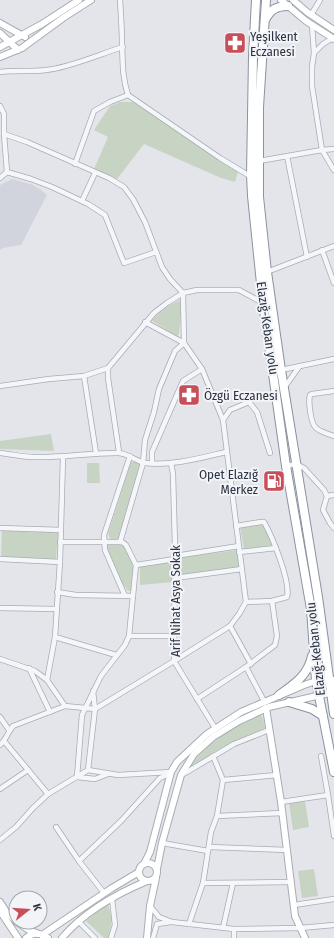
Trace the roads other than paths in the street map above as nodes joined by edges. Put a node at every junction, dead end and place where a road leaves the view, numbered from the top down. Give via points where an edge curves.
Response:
1 (91, 0) edge
2 (120, 0) edge
3 (256, 0) edge
4 (266, 0) edge
5 (281, 0) edge
6 (320, 0) edge
7 (75, 1) edge
8 (290, 3) edge
9 (311, 15) junction
10 (264, 21) junction
11 (0, 23) edge
12 (312, 25) junction
13 (334, 30) edge
14 (0, 33) edge
15 (22, 35) junction
16 (333, 39) edge
17 (10, 41) junction
18 (29, 43) junction
19 (0, 47) edge
20 (122, 47) junction
21 (18, 50) junction
22 (314, 53) junction
23 (0, 57) edge
24 (0, 72) edge
25 (128, 95) junction
26 (0, 106) edge
27 (4, 134) junction
28 (334, 149) edge
29 (322, 150) junction
30 (287, 156) junction
31 (259, 161) junction
32 (75, 164) junction
33 (334, 170) edge
34 (7, 172) junction
35 (95, 173) junction
36 (251, 175) junction
37 (0, 178) edge
38 (82, 201) junction
39 (334, 246) edge
40 (322, 250) junction
41 (156, 252) junction
42 (307, 257) junction
43 (267, 272) junction
44 (334, 283) edge
45 (183, 293) junction
46 (263, 303) junction
47 (145, 322) junction
48 (184, 342) junction
49 (334, 359) edge
50 (299, 367) junction
51 (108, 368) junction
52 (202, 369) junction
53 (281, 370) junction
54 (84, 376) junction
55 (0, 386) edge
56 (284, 389) junction
57 (334, 391) edge
58 (223, 420) junction
59 (334, 436) edge
60 (119, 452) junction
61 (226, 452) junction
62 (0, 453) edge
63 (96, 453) junction
64 (270, 453) dead end
65 (130, 456) junction
66 (63, 457) junction
67 (143, 462) junction
68 (152, 463) junction
69 (172, 463) junction
70 (296, 464) junction
71 (286, 466) junction
72 (334, 495) edge
73 (327, 496) junction
74 (236, 526) junction
75 (0, 528) edge
76 (334, 528) edge
77 (61, 530) junction
78 (60, 542) junction
79 (104, 542) junction
80 (120, 542) junction
81 (239, 546) junction
82 (276, 548) junction
83 (240, 552) junction
84 (175, 558) junction
85 (0, 559) edge
86 (60, 562) junction
87 (136, 565) junction
88 (242, 569) junction
89 (175, 578) junction
90 (57, 592) junction
91 (125, 596) junction
92 (133, 596) junction
93 (272, 601) junction
94 (246, 602) junction
95 (0, 608) edge
96 (56, 609) junction
97 (230, 626) junction
98 (129, 636) junction
99 (174, 636) junction
100 (55, 637) junction
101 (314, 649) junction
102 (116, 655) junction
103 (0, 659) edge
104 (174, 661) junction
105 (248, 665) junction
106 (29, 668) junction
107 (47, 680) junction
108 (332, 680) edge
109 (316, 681) junction
110 (93, 691) junction
111 (333, 693) edge
112 (280, 695) junction
113 (319, 695) junction
114 (198, 699) junction
115 (264, 701) junction
116 (289, 702) junction
117 (65, 706) junction
118 (85, 708) junction
119 (266, 708) junction
120 (95, 709) junction
121 (50, 712) junction
122 (334, 714) edge
123 (323, 716) junction
124 (0, 717) edge
125 (215, 728) junction
126 (9, 730) junction
127 (269, 730) junction
128 (2, 743) edge
129 (212, 756) junction
130 (321, 756) dead end
131 (28, 770) junction
132 (88, 770) junction
133 (171, 772) junction
134 (334, 772) edge
135 (108, 774) junction
136 (181, 775) junction
137 (277, 775) junction
138 (159, 776) junction
139 (77, 777) junction
140 (223, 780) junction
141 (0, 790) edge
142 (48, 794) junction
143 (328, 795) junction
144 (281, 802) junction
145 (283, 813) junction
146 (217, 816) junction
147 (56, 827) dead end
148 (334, 836) edge
149 (0, 840) edge
150 (162, 843) junction
151 (209, 849) junction
152 (287, 850) junction
153 (79, 861) junction
154 (144, 864) junction
155 (157, 869) junction
156 (139, 872) junction
157 (156, 878) junction
158 (148, 881) junction
159 (291, 882) junction
160 (203, 883) junction
161 (233, 883) junction
162 (104, 894) junction
163 (152, 897) junction
164 (112, 899) junction
165 (334, 899) edge
166 (0, 902) edge
167 (294, 904) junction
168 (150, 906) junction
169 (0, 911) edge
170 (8, 914) edge
171 (78, 921) junction
172 (172, 922) junction
173 (189, 924) junction
174 (334, 925) edge
175 (223, 928) junction
176 (300, 928) junction
177 (234, 929) junction
178 (29, 930) edge
179 (43, 935) edge
180 (18, 938) edge
181 (26, 938) edge
182 (62, 938) edge
183 (95, 938) edge
184 (111, 938) edge
185 (147, 938) edge
186 (153, 938) edge
187 (234, 938) edge
188 (305, 938) edge

1 - 18 main road
2 - 20 street
3 - 36 highway, Elazığ-Keban yolu
4 - 10 highway, Elazığ-Keban yolu
5 - 8 main road
6 - 9 street
7 - 15 main road
8 - 9 main road
8 - 10 highway via 273,9
8 - 12 main road
9 - 13 main road
10 - 31 highway, Elazığ-Keban yolu
11 - 15 main road
12 - 16 main road
12 - 22 street
14 - 17 main road
15 - 17 main road
15 - 18 main road
16 - 22 street
17 - 19 main road
17 - 21 main road
18 - 21 main road
20 - 24 street via 54,69
20 - 25 street via 124,82
21 - 23 main road
22 - 29 street via 312,86
25 - 32 street via 94,112
25 - 36 street via 220,158
26 - 27 street via 4,114
27 - 32 street
27 - 34 street
28 - 29 street
29 - 30 street
29 - 33 street
30 - 31 street
30 - 42 street
31 - 43 highway, Elazığ-Keban yolu via 259,197
32 - 35 street
34 - 37 street
34 - 38 street via 52,187
35 - 38 street
35 - 41 street via 124,187 145,222
36 - 46 highway, Elazığ-Keban yolu
38 - 41 street via 105,215 124,263
39 - 40 street
40 - 42 street
40 - 44 street
41 - 45 street via 162,268
42 - 43 street
43 - 53 highway, Elazığ-Keban yolu
45 - 46 street via 197,290 239,290
45 - 47 street
45 - 48 street
46 - 71 highway, Elazığ-Keban yolu
47 - 48 street
47 - 51 street
48 - 52 street
48 - 67 street via 176,351 158,389 145,440
49 - 50 street
50 - 53 street
50 - 56 street
51 - 54 street
51 - 60 street
52 - 58 street
52 - 68 street via 183,381 152,452
53 - 56 highway, Elazığ-Keban yolu
54 - 55 street
54 - 63 street
56 - 70 highway, Elazığ-Keban yolu
57 - 59 street via 312,394 309,401 314,427
58 - 61 street
58 - 64 street via 230,410 249,402 257,412
60 - 63 street
60 - 65 street
61 - 69 street
61 - 74 street
62 - 66 street
63 - 66 street
65 - 67 street
65 - 79 street via 104,535
66 - 77 street
67 - 68 street
67 - 80 street
68 - 69 street
69 - 84 street, Arif Nihat Asya Sokak
70 - 71 street
70 - 73 street via 309,472
70 - 108 highway, Elazığ-Keban yolu
71 - 101 highway, Elazığ-Keban yolu via 311,609
72 - 73 street
73 - 76 street via 324,510
74 - 81 street
74 - 82 street via 264,522
75 - 77 street
77 - 78 street
78 - 79 street
78 - 86 street
79 - 80 street
79 - 91 street
80 - 87 street via 126,545
81 - 83 street
81 - 84 street
82 - 83 street
82 - 93 street via 288,595
83 - 88 street
84 - 87 street
84 - 89 street, Arif Nihat Asya Sokak
85 - 86 street
86 - 90 street
87 - 92 street
88 - 89 street
88 - 94 street
89 - 99 street, Arif Nihat Asya Sokak
90 - 91 street
90 - 96 street
91 - 92 street
92 - 98 street
93 - 94 street
93 - 105 street via 277,640 272,648
94 - 97 street
95 - 96 street
96 - 100 street
97 - 104 street
97 - 105 street
98 - 99 street
98 - 102 street
99 - 104 street, Arif Nihat Asya Sokak
100 - 102 street
100 - 107 street
101 - 109 highway, Elazığ-Keban yolu
101 - 112 highway via 309,666 302,677
102 - 110 street
103 - 106 street
104 - 114 street, Arif Nihat Asya Sokak
104 - 120 street
105 - 114 street
105 - 115 street
106 - 107 street
106 - 121 street
107 - 117 street
108 - 109 main road
108 - 111 highway, Elazığ-Keban yolu
109 - 112 main road
109 - 113 highway, Elazığ-Keban yolu
110 - 118 street
110 - 120 street
111 - 113 main road
111 - 122 highway, Elazığ-Keban yolu
112 - 115 main road
113 - 116 main road
113 - 123 highway, Elazığ-Keban yolu
114 - 125 street, Arif Nihat Asya Sokak
115 - 125 main road
116 - 119 main road
116 - 123 highway via 312,709
117 - 118 street
117 - 121 street
118 - 120 street
118 - 139 street via 82,715
119 - 127 main road
119 - 136 main road via 213,737 194,754
120 - 132 street
121 - 126 street via 13,726
123 - 134 highway, Elazığ-Keban yolu
124 - 126 street
125 - 133 main road via 177,762
126 - 128 street
127 - 129 street
127 - 137 main road
128 - 131 street
129 - 136 street
129 - 140 street
130 - 143 street
131 - 141 street
131 - 142 street
132 - 135 street
132 - 139 street
133 - 138 street
133 - 154 main road via 150,852
135 - 138 street
135 - 139 street via 95,779
136 - 150 main road
137 - 140 street
137 - 144 main road
138 - 153 street via 121,821
139 - 142 street
140 - 146 street
142 - 149 street
143 - 144 street
143 - 148 street
144 - 145 main road
145 - 146 street
145 - 152 main road
146 - 151 street via 211,832
147 - 153 street
150 - 151 street
150 - 155 main road
151 - 152 street
151 - 160 street
152 - 159 main road
153 - 162 street
154 - 155 main road via 150,863
154 - 156 main road
155 - 157 main road
156 - 158 main road via 141,878
156 - 162 main road
157 - 158 main road
157 - 163 main road
158 - 163 main road
158 - 164 main road
159 - 161 street
159 - 167 main road
160 - 161 street
160 - 173 street
161 - 175 street
162 - 179 main road
163 - 168 main road
164 - 171 main road
164 - 184 street via 115,924
165 - 167 street
166 - 170 main road
167 - 176 main road
168 - 172 street via 159,917
168 - 185 main road
169 - 180 main road
171 - 182 main road
171 - 183 street
172 - 173 street
172 - 186 street via 157,924
173 - 175 street
174 - 176 street
175 - 177 street
176 - 177 street
176 - 188 main road
177 - 187 street
178 - 179 main road
179 - 181 main road via 34,934

